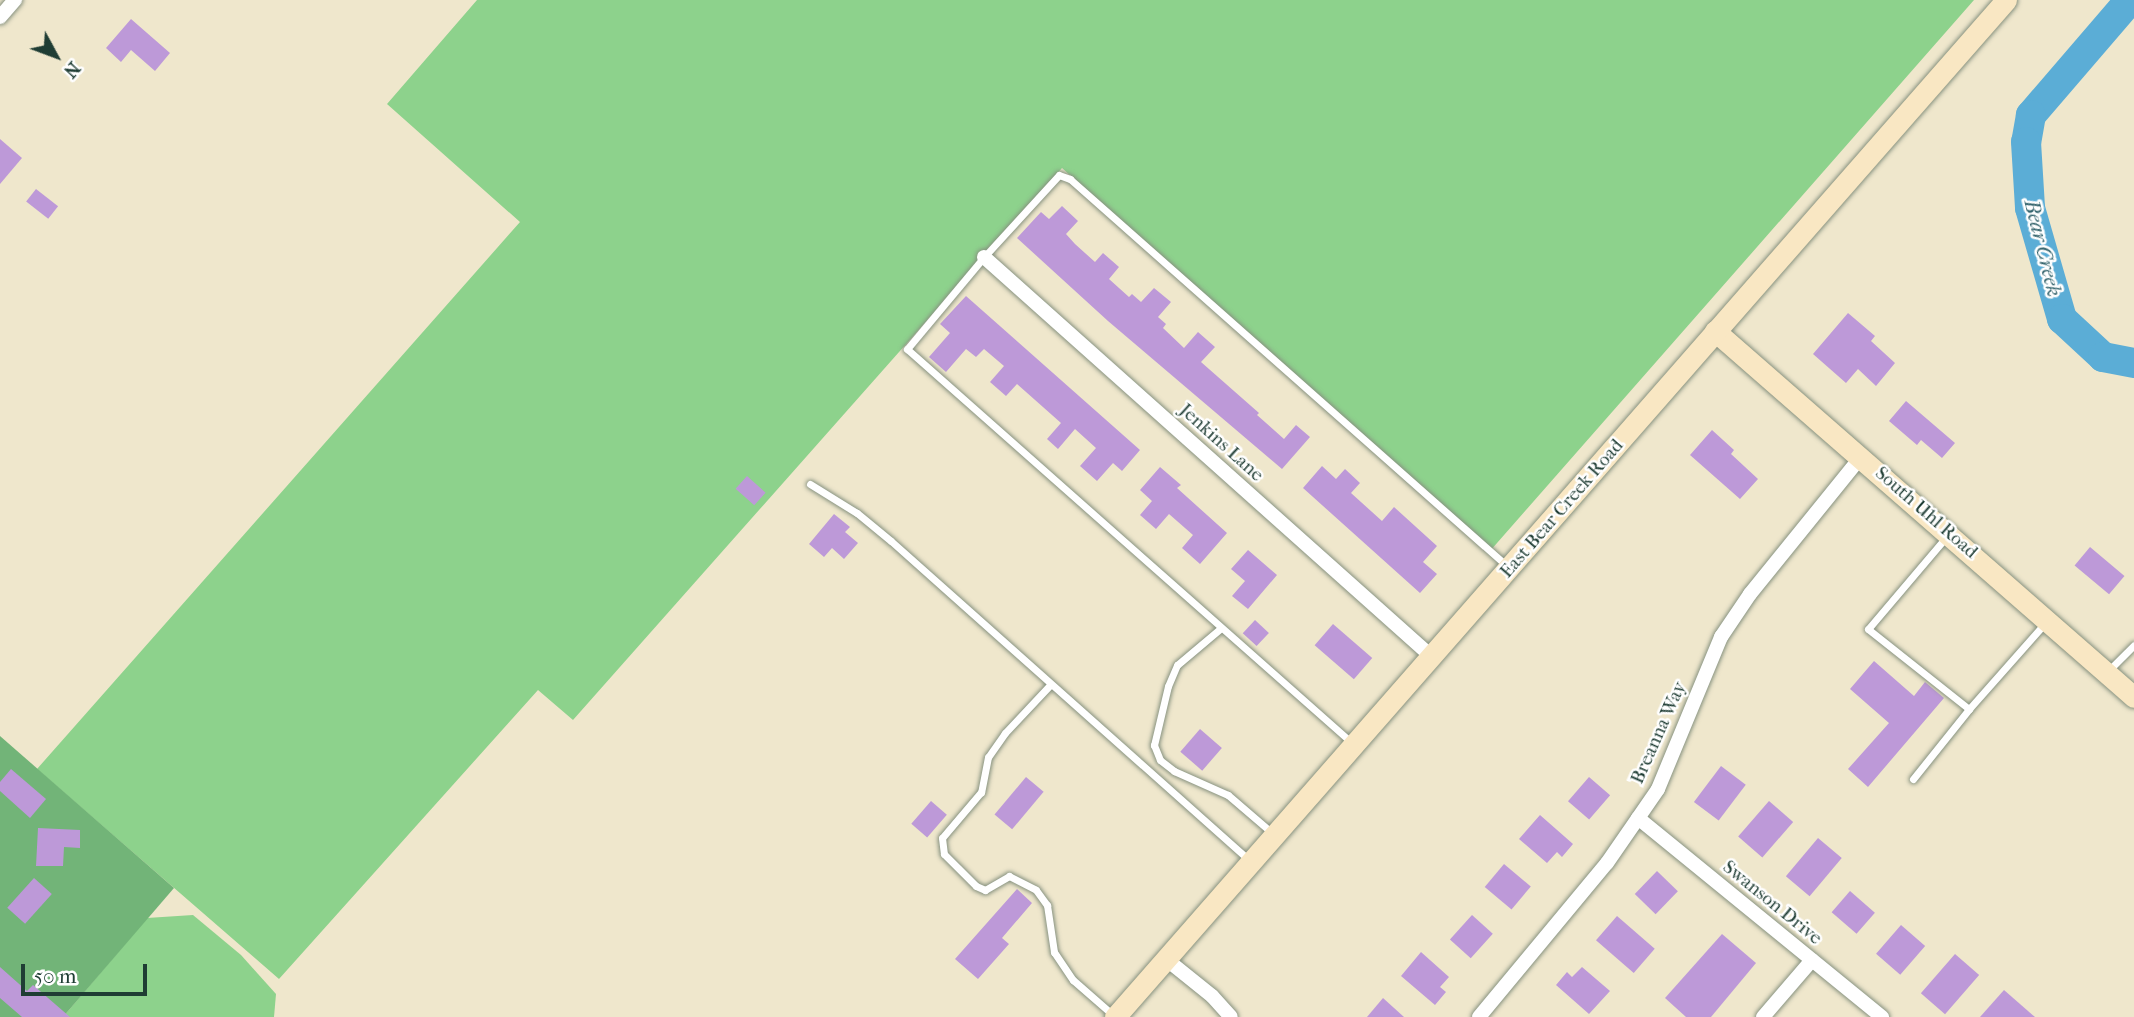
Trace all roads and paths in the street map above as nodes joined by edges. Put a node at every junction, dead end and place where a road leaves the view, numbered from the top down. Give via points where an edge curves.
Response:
1 (15, 0) edge
2 (2006, 0) edge
3 (0, 17) edge
4 (984, 257) junction
5 (1715, 331) junction
6 (1861, 457) junction
7 (810, 484) dead end
8 (1950, 533) junction
9 (1510, 569) junction
10 (2048, 620) junction
11 (1222, 628) junction
12 (2134, 645) edge
13 (1432, 657) junction
14 (2107, 672) junction
15 (1050, 685) junction
16 (2134, 697) edge
17 (1969, 709) junction
18 (1354, 745) junction
19 (1913, 779) dead end
20 (1638, 818) junction
21 (1275, 835) junction
22 (1251, 862) junction
23 (1167, 959) junction
24 (1812, 960) junction
25 (1115, 1017) edge
26 (1231, 1017) edge
27 (1479, 1017) edge
28 (1763, 1017) edge
29 (1882, 1017) edge

1 - 3 street
2 - 5 main road, East Bear Creek Road
4 - 9 lane via 1059,175 1070,179
4 - 11 lane via 907,349
4 - 13 street, Jenkins Lane
5 - 6 main road, South Uhl Road
5 - 9 main road, East Bear Creek Road
6 - 8 main road, South Uhl Road
6 - 20 street, Breanna Way via 1750,594 1721,637 1658,789
7 - 15 lane via 891,541
8 - 10 main road, South Uhl Road
8 - 17 lane via 1868,629
9 - 13 main road, East Bear Creek Road
10 - 14 main road, South Uhl Road
10 - 17 lane
11 - 18 lane
11 - 21 lane via 1177,665 1154,745 1160,760 1174,771 1228,795
12 - 14 lane
13 - 18 main road, East Bear Creek Road
14 - 16 main road, South Uhl Road
15 - 22 lane
15 - 25 lane via 989,757 981,792 942,838 944,854 985,891 1009,876 1036,890 1047,905 1054,952 1073,980
17 - 19 lane
18 - 21 main road, East Bear Creek Road
20 - 24 street, Swanson Drive
20 - 27 street, Breanna Way via 1607,863
21 - 22 main road, East Bear Creek Road
22 - 23 main road, East Bear Creek Road
23 - 25 main road, East Bear Creek Road
23 - 26 street
24 - 28 street
24 - 29 street, Swanson Drive

